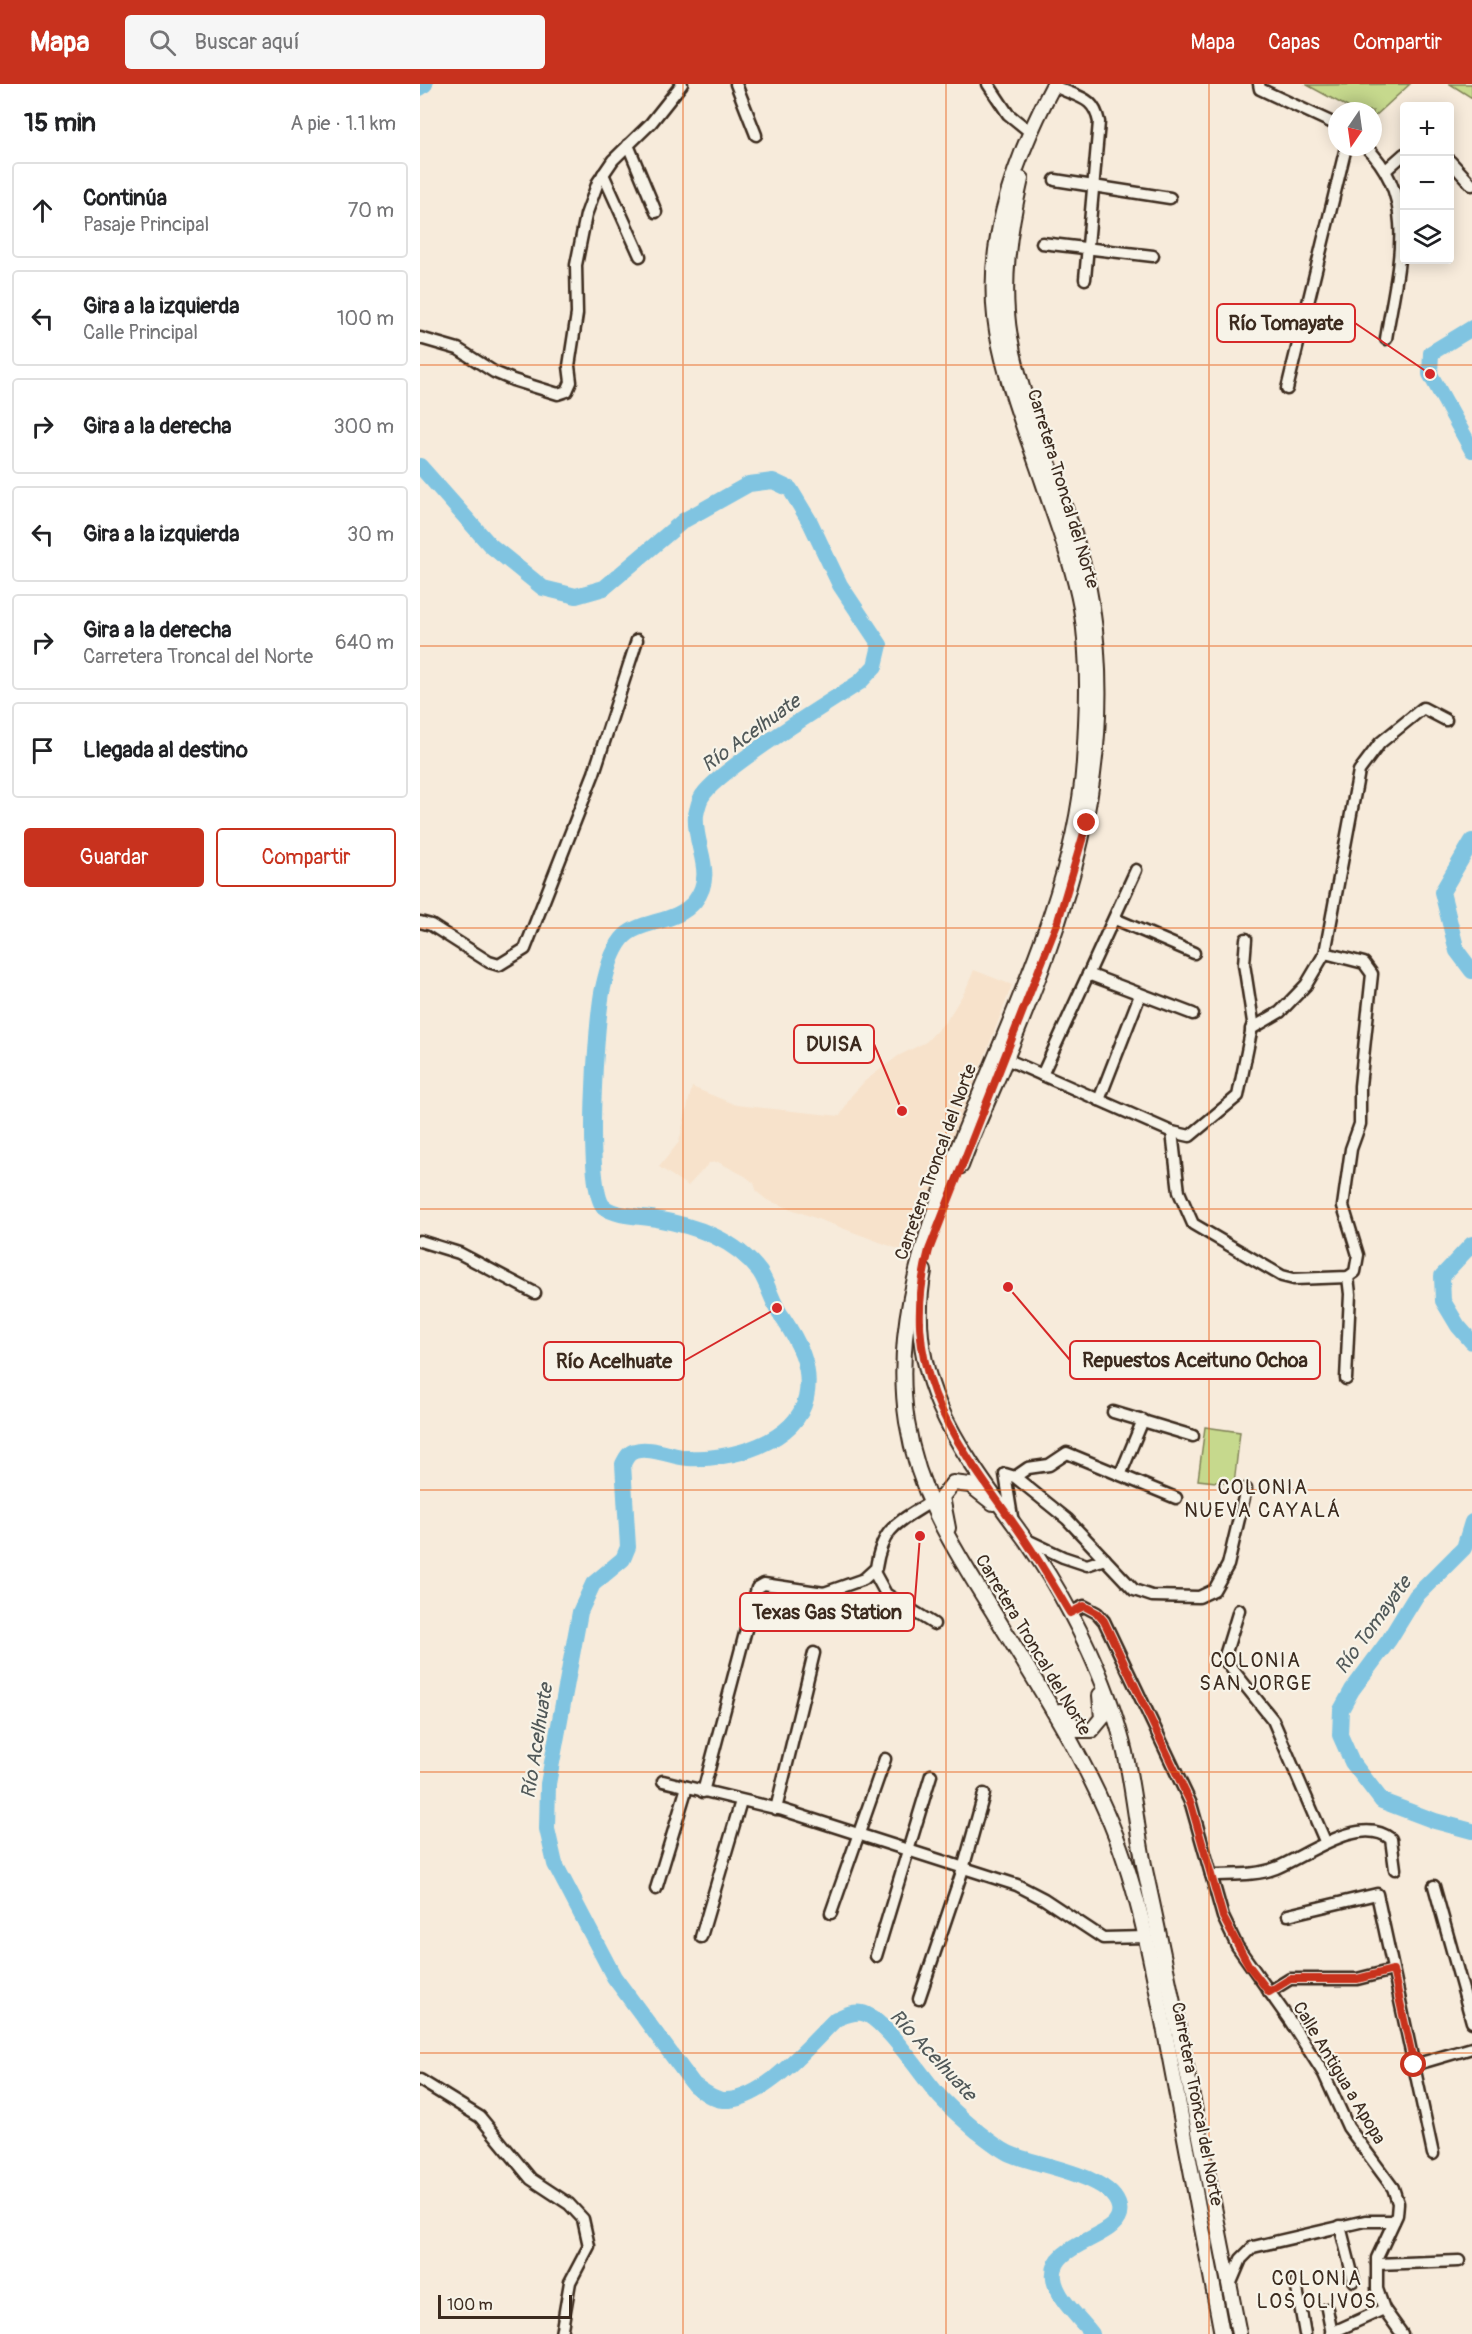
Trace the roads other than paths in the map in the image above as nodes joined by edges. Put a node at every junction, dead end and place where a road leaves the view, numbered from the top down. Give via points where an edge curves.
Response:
1 (682, 84) edge
2 (735, 84) edge
3 (988, 84) edge
4 (1259, 84) edge
5 (1059, 86) edge
6 (1328, 121) edge
7 (1029, 131) junction
8 (756, 135) dead end
9 (628, 145) junction
10 (1344, 156) edge
11 (1374, 156) edge
12 (1402, 156) edge
13 (1454, 166) edge
14 (1386, 170) junction
15 (603, 174) junction
16 (1054, 180) dead end
17 (1094, 185) junction
18 (1472, 185) edge
19 (1170, 198) dead end
20 (656, 212) dead end
21 (1042, 243) dead end
22 (1088, 248) junction
23 (640, 256) dead end
24 (1153, 256) dead end
25 (1085, 279) dead end
26 (420, 338) edge
27 (1386, 339) dead end
28 (1287, 389) dead end
29 (638, 640) dead end
30 (1446, 720) dead end
31 (1136, 870) dead end
32 (1115, 919) junction
33 (420, 922) edge
34 (1246, 939) dead end
35 (1194, 953) dead end
36 (1325, 953) junction
37 (1088, 974) junction
38 (1140, 995) junction
39 (1193, 1014) dead end
40 (1251, 1029) junction
41 (1006, 1059) junction
42 (1042, 1075) junction
43 (1099, 1100) junction
44 (1172, 1132) junction
45 (420, 1241) edge
46 (1348, 1277) junction
47 (535, 1293) dead end
48 (1346, 1379) dead end
49 (1113, 1412) dead end
50 (1143, 1420) junction
51 (1193, 1436) dead end
52 (1121, 1473) junction
53 (1015, 1477) junction
54 (1246, 1489) dead end
55 (1176, 1498) dead end
56 (929, 1503) junction
57 (1010, 1518) junction
58 (1024, 1538) junction
59 (953, 1548) junction
60 (1063, 1557) junction
61 (1106, 1559) junction
62 (874, 1572) junction
63 (1050, 1578) junction
64 (1239, 1610) dead end
65 (1070, 1613) junction
66 (934, 1624) dead end
67 (814, 1653) dead end
68 (1098, 1671) junction
69 (1035, 1683) junction
70 (885, 1759) dead end
71 (931, 1775) dead end
72 (663, 1781) dead end
73 (687, 1787) junction
74 (703, 1792) junction
75 (984, 1794) dead end
76 (741, 1801) junction
77 (776, 1809) junction
78 (858, 1835) junction
79 (1325, 1841) junction
80 (908, 1852) junction
81 (963, 1869) junction
82 (1395, 1869) dead end
83 (1211, 1875) junction
84 (1434, 1886) dead end
85 (656, 1889) dead end
86 (831, 1913) dead end
87 (1288, 1916) dead end
88 (701, 1937) dead end
89 (1147, 1937) junction
90 (876, 1956) dead end
91 (1393, 1970) junction
92 (1269, 1992) junction
93 (919, 2000) dead end
94 (1472, 2022) edge
95 (1472, 2049) edge
96 (1414, 2065) junction
97 (420, 2080) edge
98 (1433, 2154) dead end
99 (1394, 2221) junction
100 (1340, 2226) junction
101 (1459, 2261) dead end
102 (1377, 2264) junction
103 (1354, 2281) dead end
104 (1296, 2283) dead end
105 (1230, 2285) junction
106 (1384, 2308) junction
107 (1327, 2310) dead end
108 (1332, 2333) edge
109 (561, 2334) edge
110 (1222, 2334) edge
111 (1239, 2334) edge
112 (1305, 2334) edge
113 (1402, 2334) edge

1 - 9 street
2 - 8 street
3 - 7 street via 1008,114
4 - 6 street via 1260,89
5 - 7 main road, Carretera Troncal del Norte
5 - 17 street via 1096,108 1099,122
5 - 41 main road, Carretera Troncal del Norte via 1021,181 1008,246 1006,296 1016,363 1088,584 1098,678 1097,734 1089,812 1073,878
7 - 56 main road, Carretera Troncal del Norte via 1012,179 998,239 994,297 1008,376 1081,607 1086,675 1084,769 1063,876 925,1236 912,1286 902,1375 910,1442
9 - 15 street
9 - 20 street
10 - 28 street
11 - 14 street
12 - 14 street
13 - 18 street
14 - 27 street via 1400,210 1401,243
15 - 23 street
15 - 26 street via 586,215 576,265 577,314 567,391 558,394 513,380 458,350
16 - 17 street
17 - 19 street
17 - 22 street
21 - 22 street
22 - 24 street
22 - 25 street
29 - 33 street via 594,773 525,949 499,964 489,962
30 - 36 street via 1423,708 1380,743 1359,771
31 - 32 street
32 - 35 street
32 - 37 street
34 - 40 street via 1244,964
36 - 40 street via 1306,984 1280,1012
36 - 46 street via 1364,963 1372,974 1360,1086 1360,1124 1351,1149 1343,1206 1358,1255 1355,1272
37 - 38 street
37 - 42 street
38 - 39 street
38 - 43 street
40 - 44 street via 1238,1096 1190,1136
41 - 42 street
41 - 57 main road, Carretera Troncal del Norte via 929,1250 921,1298 925,1360 940,1410 955,1440
42 - 43 street
43 - 44 street
44 - 46 street via 1179,1192 1193,1224 1282,1276
45 - 47 street via 459,1253
46 - 48 street
49 - 50 street
50 - 51 street
50 - 52 street
52 - 53 street via 1066,1453 1049,1465 1028,1468
52 - 55 street
53 - 57 street via 1005,1474
53 - 61 street via 1067,1519
54 - 61 street via 1228,1565 1221,1580 1207,1594 1143,1595
56 - 59 main road, Carretera Troncal del Norte
56 - 62 street via 891,1527 882,1539
57 - 58 main road, Carretera Troncal del Norte
57 - 59 main road via 970,1485 949,1485 941,1503
58 - 60 street
58 - 63 main road, Carretera Troncal del Norte
59 - 69 main road, Carretera Troncal del Norte
60 - 61 street via 1087,1565
60 - 63 street via 1052,1562
62 - 66 street via 886,1594
62 - 74 street via 824,1593 764,1584 757,1587
63 - 65 main road, Carretera Troncal del Norte
64 - 79 street via 1224,1659 1273,1720
65 - 68 main road, Carretera Troncal del Norte
65 - 83 street, Calle Antigua a Apopa via 1084,1606 1104,1621 1191,1804
67 - 77 street
68 - 69 main road via 1102,1714 1097,1727 1088,1731 1072,1726
68 - 105 main road, Carretera Troncal del Norte via 1126,1758 1143,1861
69 - 89 main road, Carretera Troncal del Norte via 1105,1809
70 - 78 street
71 - 80 street
72 - 73 street
73 - 74 street
73 - 85 street
74 - 76 street
75 - 81 street
76 - 77 street
76 - 88 street
77 - 78 street
78 - 80 street
78 - 86 street
79 - 82 street via 1365,1832 1384,1834 1394,1848
79 - 83 street via 1274,1869
80 - 81 street
80 - 90 street
81 - 89 street via 1017,1885 1103,1938
81 - 93 street
83 - 92 street, Calle Antigua a Apopa via 1223,1917 1237,1946
84 - 94 street
87 - 91 street via 1377,1894
89 - 110 main road, Carretera Troncal del Norte
91 - 92 street via 1357,1979 1290,1979
91 - 96 street
92 - 99 street, Calle Antigua a Apopa via 1324,2074 1348,2127 1393,2188 1398,2203
95 - 96 street
96 - 98 street
97 - 109 street via 480,2117 531,2179 570,2204 583,2219 589,2246 570,2282
99 - 100 street
99 - 102 street, Calle Antigua a Apopa
100 - 103 street
100 - 105 street via 1253,2247 1241,2259
101 - 102 street
102 - 106 street, Calle Antigua a Apopa via 1377,2289
104 - 112 street
105 - 111 main road, Carretera Troncal del Norte
106 - 108 street
106 - 113 street, Calle Antigua a Apopa
107 - 108 street

